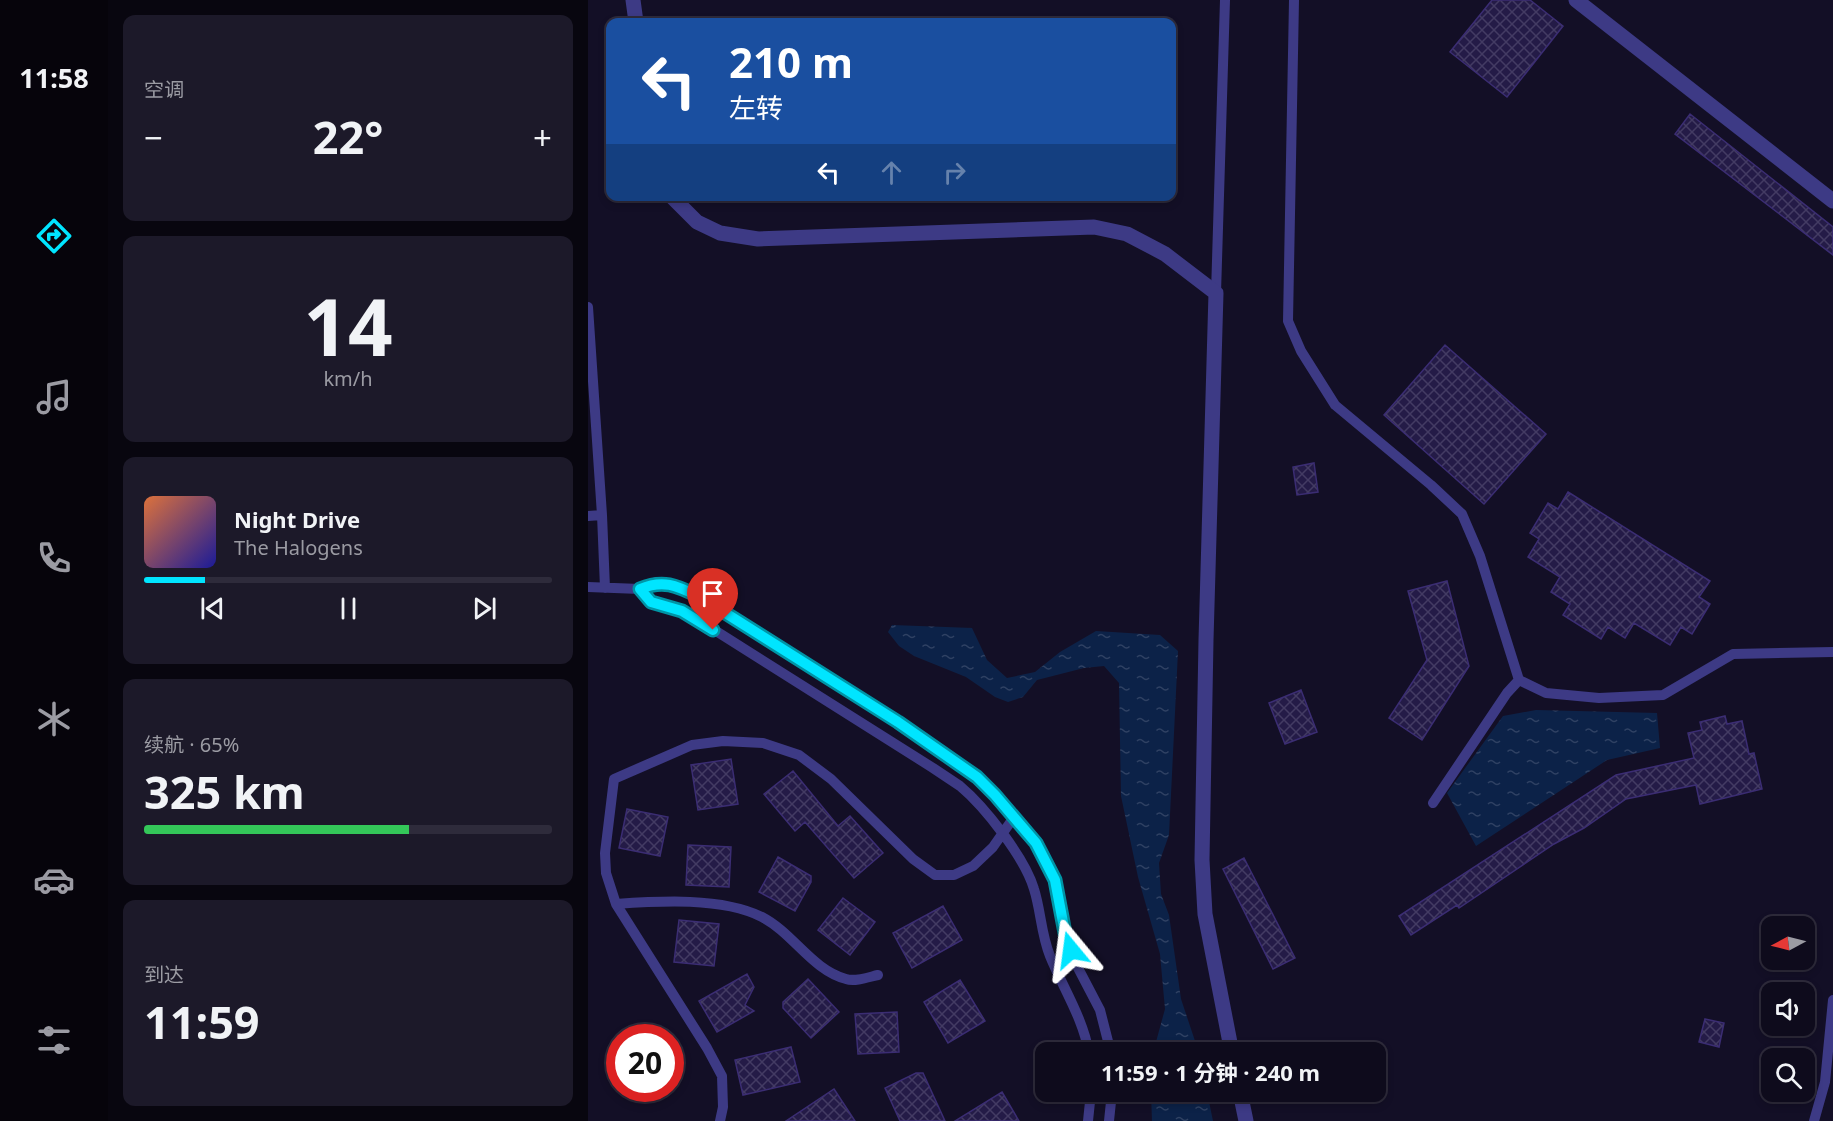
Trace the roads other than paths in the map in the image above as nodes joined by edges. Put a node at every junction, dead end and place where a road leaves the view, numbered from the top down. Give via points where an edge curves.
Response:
1 (633, 0) edge
2 (1225, 0) edge
3 (1294, 0) edge
4 (1576, 0) edge
5 (635, 18) edge
6 (676, 201) edge
7 (1833, 201) edge
8 (1216, 293) junction
9 (588, 307) edge
10 (602, 515) junction
11 (588, 516) edge
12 (588, 587) edge
13 (605, 588) junction
14 (640, 589) junction
15 (1833, 652) edge
16 (1519, 680) junction
17 (1433, 802) dead end
18 (1014, 817) junction
19 (1002, 834) junction
20 (616, 904) junction
21 (878, 975) dead end
22 (1833, 1000) edge
23 (1086, 1042) edge
24 (1108, 1042) edge
25 (1230, 1042) edge
26 (1829, 1081) edge
27 (1090, 1102) edge
28 (1111, 1102) edge
29 (1242, 1102) edge
30 (720, 1121) edge
31 (1088, 1121) edge
32 (1109, 1121) edge
33 (1246, 1121) edge
34 (1814, 1121) edge

1 - 5 street
2 - 8 lane
3 - 16 lane via 1288,321 1301,351 1335,405 1462,514
4 - 7 street
6 - 8 street via 697,222 720,232 758,239 1094,226 1127,234 1165,254
8 - 25 street via 1202,860 1205,914
9 - 10 lane
10 - 11 lane
10 - 13 lane
12 - 13 lane
13 - 14 lane
14 - 18 lane via 656,582 683,588 700,597 947,754 977,777
14 - 19 lane via 651,602 697,619 933,768 981,807
15 - 16 lane via 1733,654 1663,695 1599,698 1546,693
16 - 17 lane
18 - 19 lane
18 - 24 lane via 1036,843 1055,880 1065,933 1100,1010
19 - 20 lane via 973,866 954,875 935,875 913,859 831,779 799,755 763,743 723,741 692,745 614,779 605,853 606,873
19 - 23 lane via 1034,888 1043,938 1079,1017
20 - 21 lane via 676,900 731,908 761,917 790,937 820,966 848,980
20 - 30 lane via 722,1076
22 - 26 lane
26 - 34 lane
27 - 31 lane
28 - 32 lane
29 - 33 street

